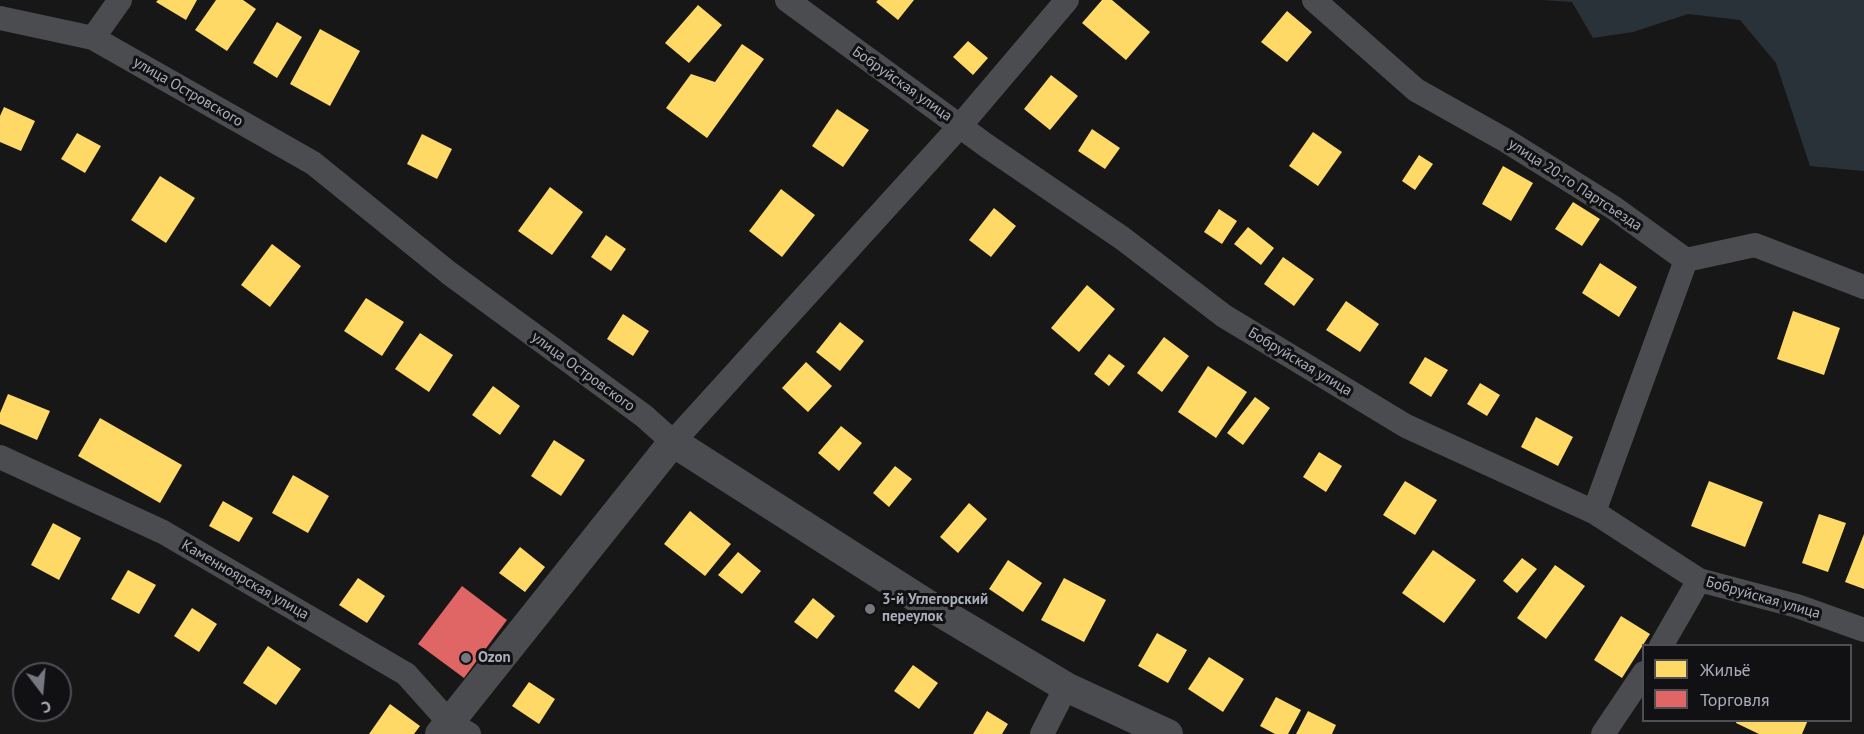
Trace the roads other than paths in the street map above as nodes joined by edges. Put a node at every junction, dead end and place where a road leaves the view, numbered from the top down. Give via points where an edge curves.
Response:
1 (120, 0) edge
2 (787, 0) edge
3 (1067, 0) edge
4 (1314, 0) edge
5 (0, 18) edge
6 (93, 38) junction
7 (960, 126) junction
8 (1686, 260) junction
9 (1864, 287) edge
10 (672, 442) junction
11 (0, 458) edge
12 (1594, 512) junction
13 (1699, 580) junction
14 (1864, 630) edge
15 (1662, 644) edge
16 (1642, 676) edge
17 (1066, 687) junction
18 (453, 730) edge
19 (1042, 734) edge
20 (1168, 734) edge
21 (1604, 734) edge

1 - 6 street
2 - 7 street, Бобруйская улица
3 - 7 street
4 - 8 street, улица 20-го Партсъезда via 1416,90 1614,208
5 - 6 street, улица Островского
6 - 10 street, улица Островского via 313,163 477,294 644,416
7 - 10 street
7 - 12 street, Бобруйская улица via 1244,328 1406,426
8 - 9 street via 1755,245
8 - 12 street
10 - 17 street, улица Островского via 925,603
10 - 18 street
11 - 18 street, Каменноярская улица via 163,532 406,674
12 - 13 street, Бобруйская улица
13 - 14 street, Бобруйская улица via 1797,606
13 - 15 street
16 - 21 street
17 - 19 street
17 - 20 street, улица Островского

